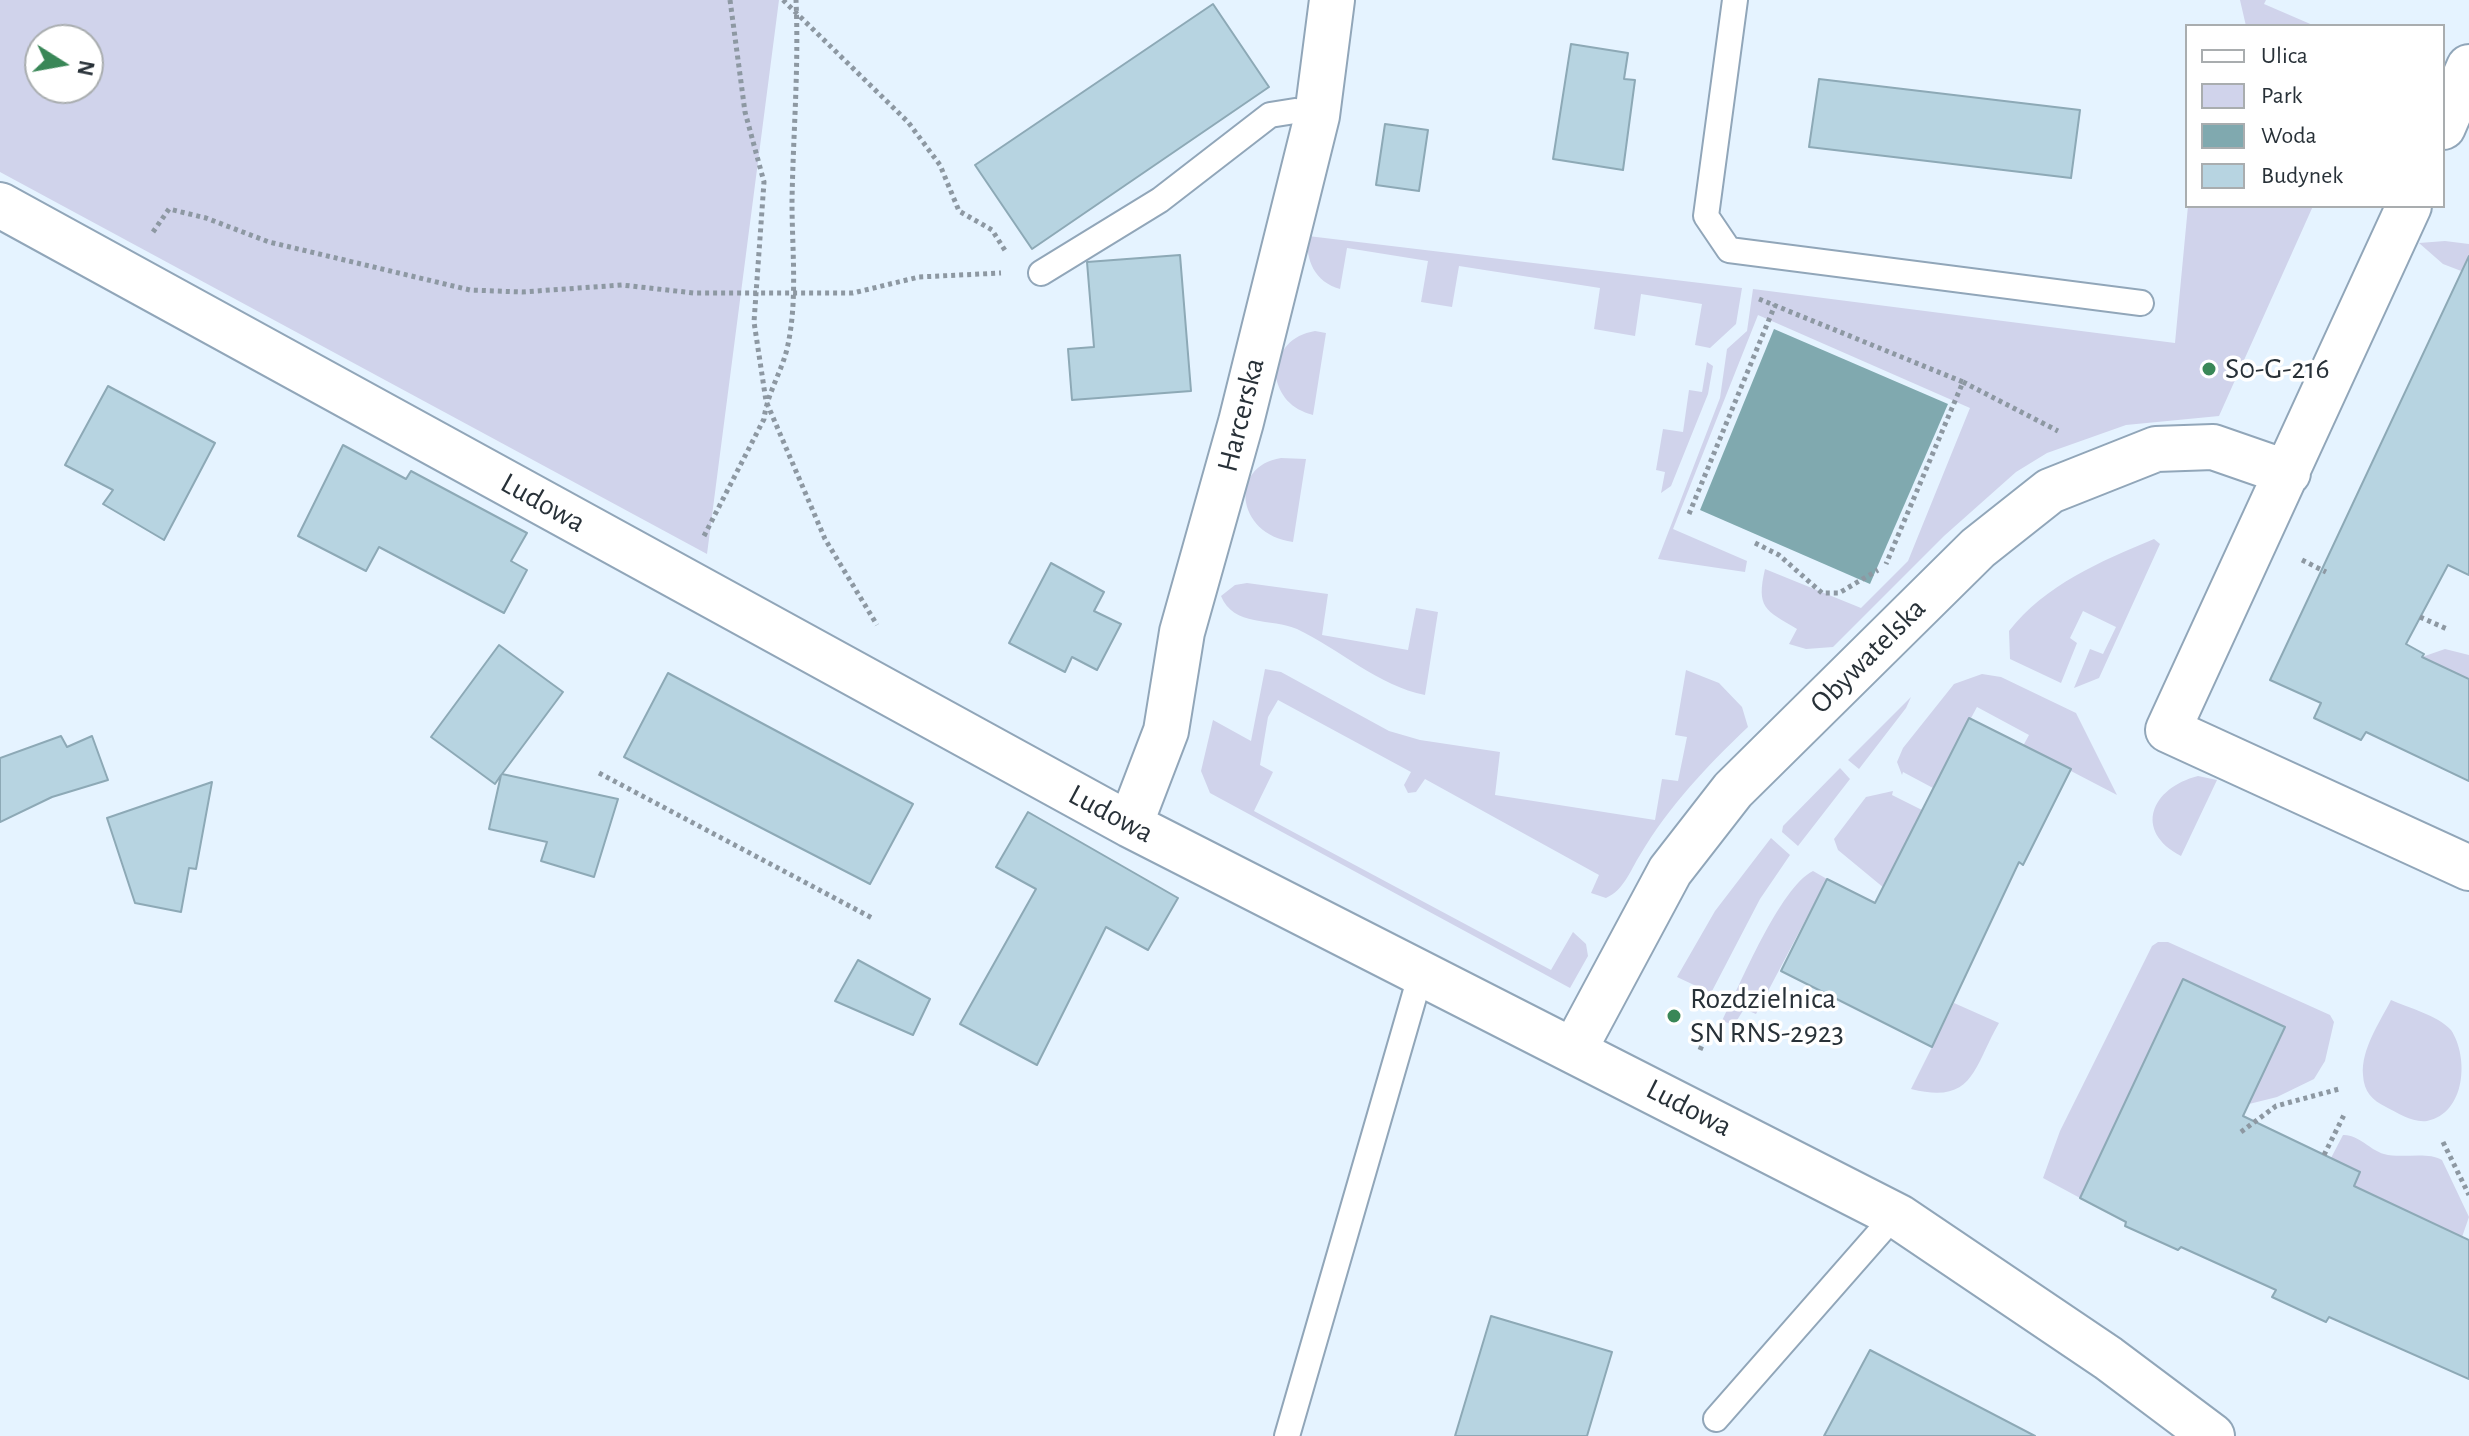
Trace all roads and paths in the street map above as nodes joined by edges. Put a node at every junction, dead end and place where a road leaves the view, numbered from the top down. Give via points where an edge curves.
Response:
1 (730, 0) edge
2 (783, 0) edge
3 (796, 0) edge
4 (1332, 0) edge
5 (1735, 0) edge
6 (796, 15) junction
7 (2469, 67) edge
8 (1317, 116) junction
9 (2445, 122) edge
10 (0, 205) edge
11 (2408, 208) edge
12 (169, 209) dead end
13 (1030, 271) junction
14 (794, 294) junction
15 (1747, 294) dead end
16 (754, 295) junction
17 (2141, 303) dead end
18 (1775, 305) junction
19 (1963, 382) junction
20 (766, 401) junction
21 (2112, 464) junction
22 (2288, 473) junction
23 (1689, 514) dead end
24 (1755, 543) dead end
25 (682, 579) junction
26 (2420, 617) dead end
27 (2447, 629) dead end
28 (882, 634) dead end
29 (599, 773) dead end
30 (1130, 825) junction
31 (2469, 868) edge
32 (874, 919) dead end
33 (1421, 973) junction
34 (1706, 1036) dead end
35 (1574, 1050) junction
36 (1700, 1050) dead end
37 (2339, 1089) dead end
38 (2345, 1113) dead end
39 (2241, 1132) dead end
40 (2443, 1142) dead end
41 (2324, 1155) dead end
42 (2469, 1195) edge
43 (1895, 1215) junction
44 (1716, 1419) dead end
45 (1287, 1436) edge
46 (2212, 1436) edge

1 - 16 path via 745,112 764,182
2 - 6 path
3 - 6 path
4 - 8 street, Harcerska
5 - 17 lane via 1706,216 1729,250
6 - 13 path via 908,122 940,165 959,211 992,230
6 - 14 path
7 - 9 street
8 - 13 lane via 1295,111 1270,115 1160,200
8 - 30 street, Harcerska via 1182,632 1166,731
10 - 25 street, Ludowa
11 - 22 street
12 - 16 path via 269,242 470,290 622,285
13 - 14 path via 919,277 853,293
14 - 16 path
14 - 20 path via 787,350
15 - 18 path
16 - 20 path
18 - 19 path
18 - 23 path
19 - 21 path via 2024,411
19 - 24 path via 1885,566 1839,593 1822,593 1779,555
20 - 25 path via 764,419
20 - 28 path via 825,539
21 - 22 street, Obywatelska via 2156,449 2213,447
21 - 35 street, Obywatelska via 2050,491 1978,548 1733,790 1670,871
22 - 31 street via 2168,730
25 - 30 street, Ludowa
26 - 27 path
29 - 32 path
30 - 33 street, Ludowa
33 - 35 street, Ludowa
33 - 45 lane
34 - 36 path
35 - 43 street, Ludowa
37 - 39 path via 2276,1106
38 - 41 path
40 - 42 path
43 - 44 lane
43 - 46 street, Ludowa via 2095,1349

